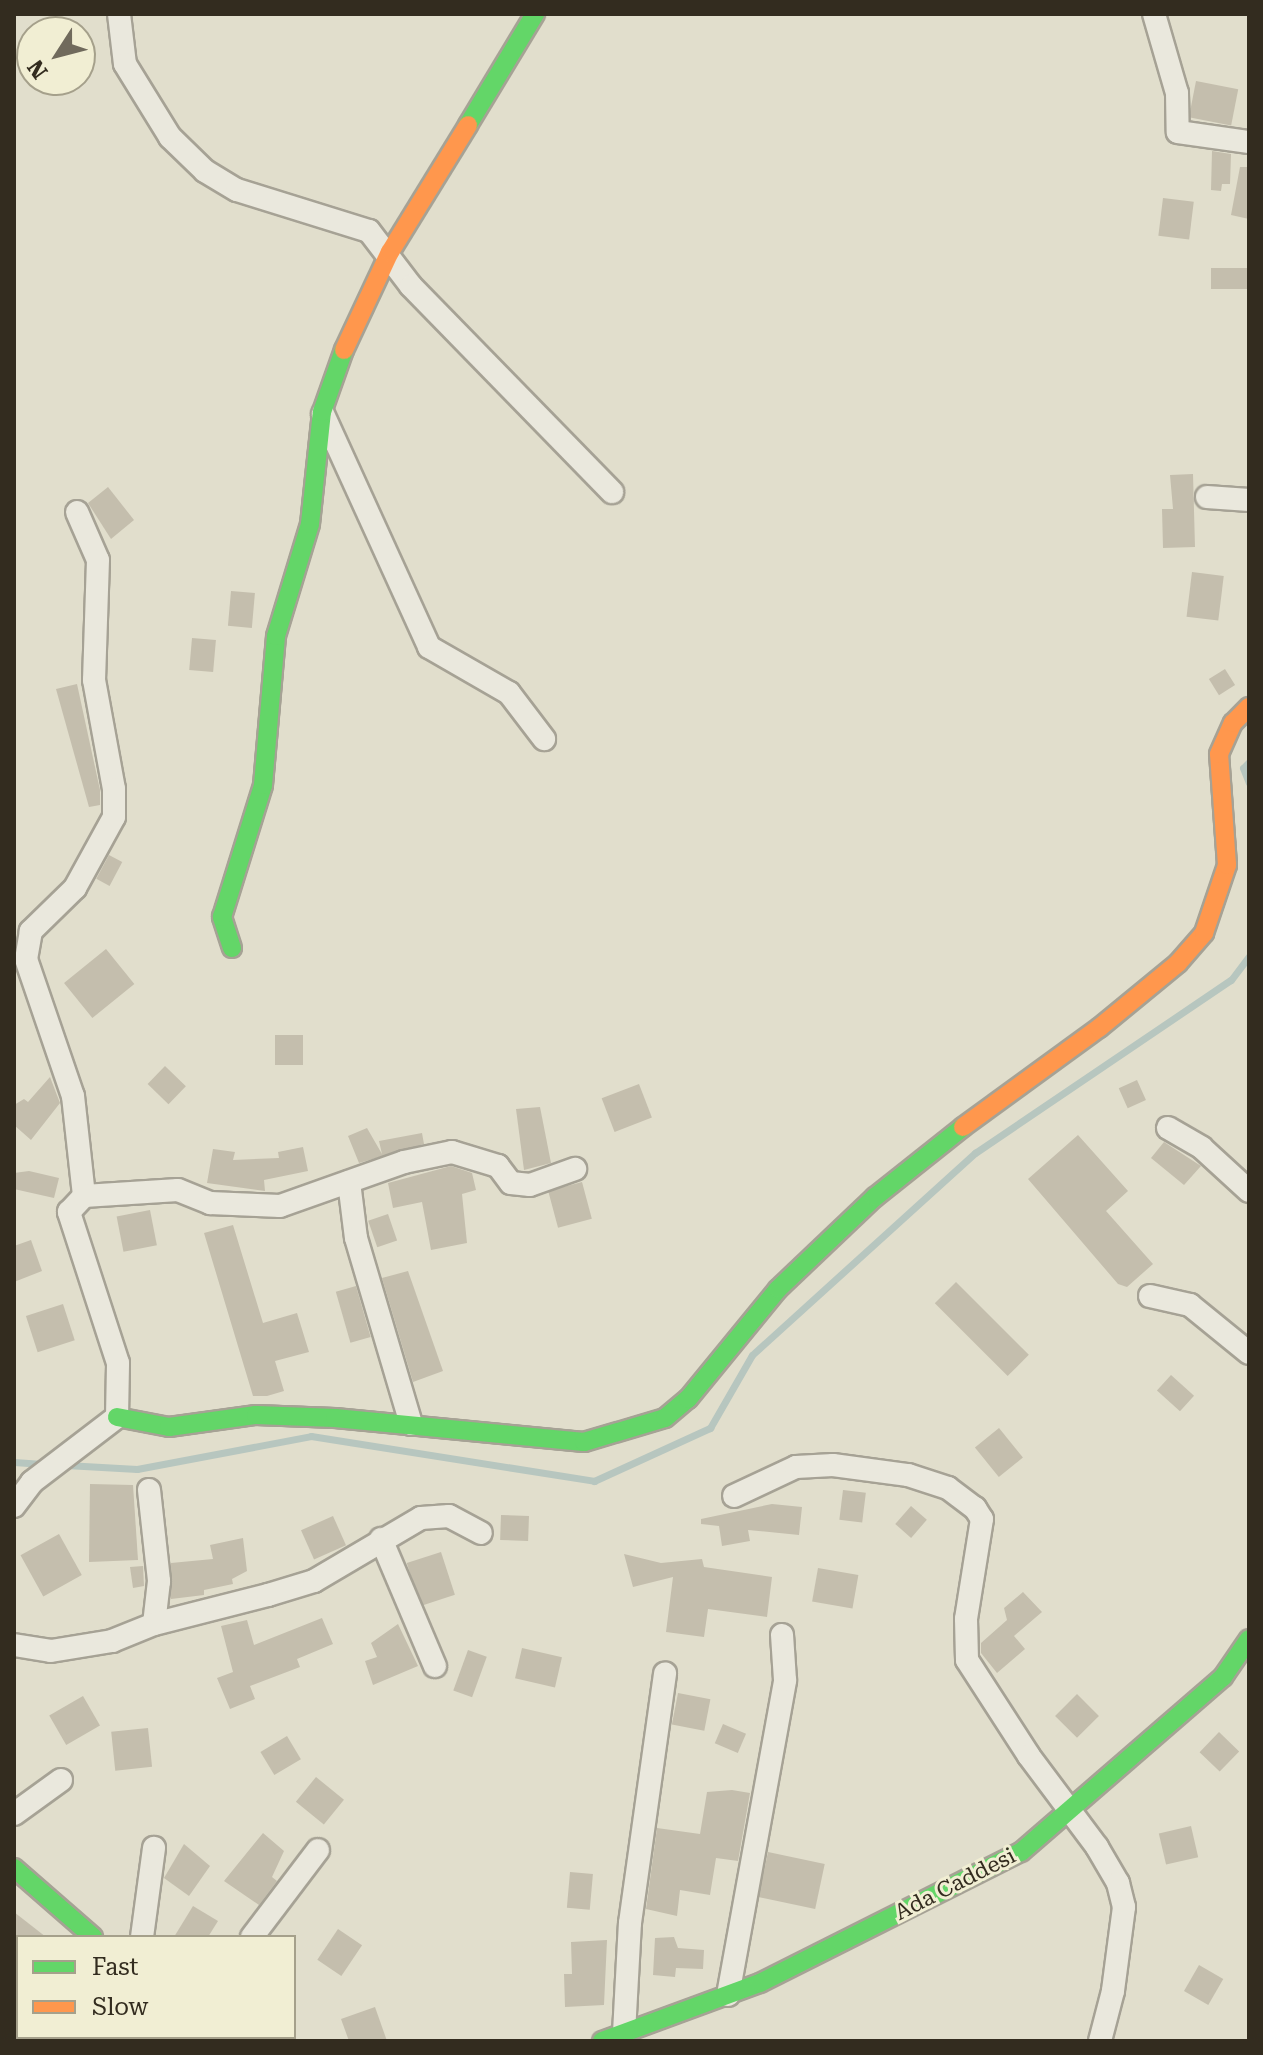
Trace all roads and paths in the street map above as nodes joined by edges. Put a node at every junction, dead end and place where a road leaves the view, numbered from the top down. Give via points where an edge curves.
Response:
1 (119, 14) edge
2 (535, 14) edge
3 (1154, 14) edge
4 (1249, 142) edge
5 (390, 252) junction
6 (322, 412) junction
7 (612, 492) dead end
8 (1207, 497) dead end
9 (1249, 500) edge
10 (77, 512) dead end
11 (1249, 707) edge
12 (544, 739) dead end
13 (232, 948) dead end
14 (1168, 1128) dead end
15 (575, 1169) dead end
16 (349, 1182) junction
17 (1249, 1191) edge
18 (84, 1196) junction
19 (1150, 1296) dead end
20 (1249, 1353) edge
21 (117, 1417) junction
22 (411, 1424) junction
23 (149, 1490) dead end
24 (734, 1496) dead end
25 (14, 1506) edge
26 (481, 1533) dead end
27 (381, 1539) junction
28 (154, 1624) junction
29 (782, 1635) dead end
30 (1249, 1639) edge
31 (14, 1645) edge
32 (435, 1666) dead end
33 (665, 1673) dead end
34 (61, 1780) dead end
35 (1069, 1810) junction
36 (14, 1814) edge
37 (154, 1848) dead end
38 (318, 1850) dead end
39 (14, 1868) edge
40 (91, 1935) edge
41 (142, 1935) edge
42 (254, 1935) edge
43 (728, 1995) junction
44 (624, 2033) junction
45 (602, 2041) edge
46 (1100, 2041) edge

1 - 5 street via 125,64 143,98 170,137 205,171 237,190 369,231
2 - 5 street
3 - 4 street via 1177,93 1178,132
5 - 6 street via 333,374
5 - 7 street via 411,286
6 - 12 street via 429,647 509,693
6 - 13 street via 310,524 276,636 263,785 222,917
8 - 9 street
10 - 18 street via 98,560 94,680 114,789 114,817 75,888 31,931 26,959 73,1096
11 - 22 street via 1233,723 1219,754 1227,865 1204,933 1178,963 1122,1009 875,1197 778,1289 688,1399 665,1418 629,1433 584,1442
14 - 17 street via 1202,1148
15 - 16 street via 530,1185 511,1183 498,1166 452,1152
16 - 18 street via 280,1206 210,1203 178,1190
16 - 22 street via 356,1238
18 - 21 street via 69,1212 118,1363
19 - 20 street via 1190,1305
21 - 22 street via 169,1427 256,1415
21 - 25 street via 43,1473
23 - 28 street via 159,1581
24 - 35 street via 796,1467 833,1465 908,1475 948,1488 975,1508 982,1519 966,1619 967,1660
26 - 27 street via 449,1516 421,1518
27 - 28 street via 314,1581
27 - 32 street
28 - 31 street via 112,1641 51,1651
29 - 43 street via 785,1680
30 - 35 street, Ada Caddesi via 1223,1677
33 - 44 street via 630,1923
34 - 36 street
35 - 43 street, Ada Caddesi via 1021,1852
35 - 46 street via 1118,1883 1124,1907 1116,1978
37 - 41 street
38 - 42 street
39 - 40 street
43 - 44 street, Ada Caddesi
44 - 45 street, Ada Caddesi

